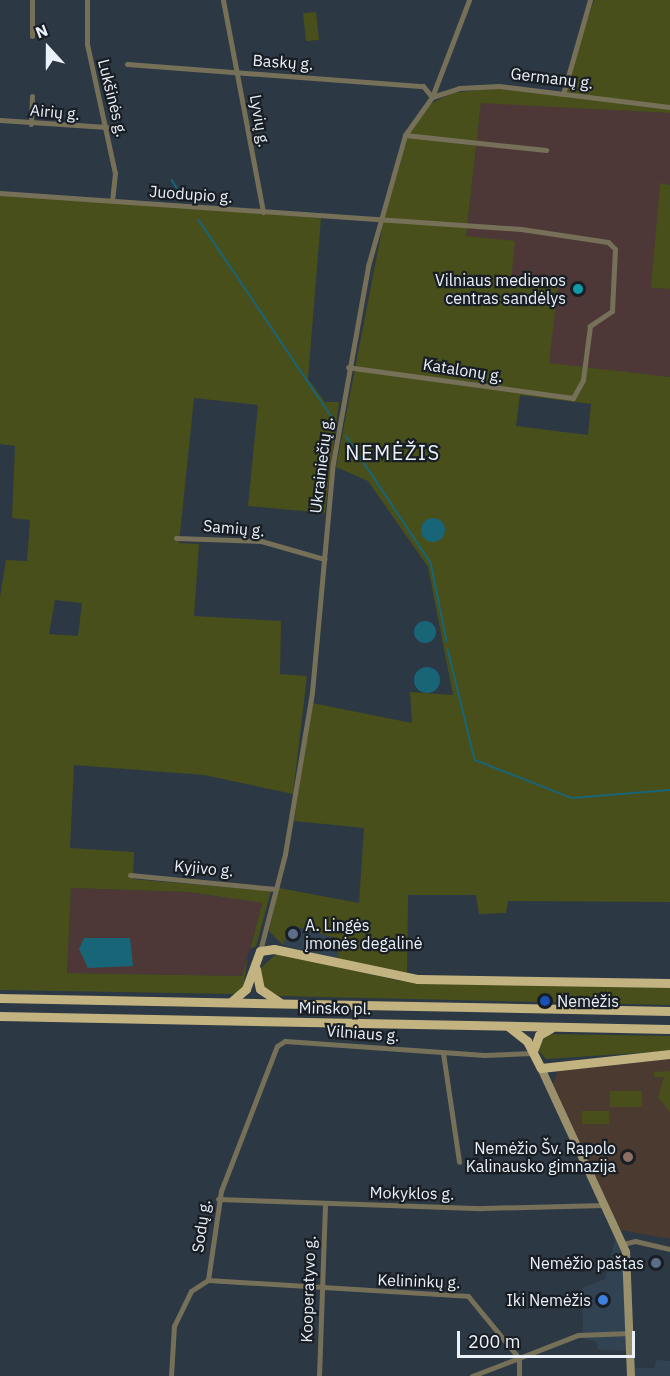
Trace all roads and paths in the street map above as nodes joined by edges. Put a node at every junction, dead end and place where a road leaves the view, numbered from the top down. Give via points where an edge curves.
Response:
1 (32, 0) edge
2 (87, 0) edge
3 (223, 0) edge
4 (469, 0) edge
5 (590, 0) edge
6 (32, 36) dead end
7 (127, 64) dead end
8 (238, 72) junction
9 (563, 94) junction
10 (32, 96) dead end
11 (432, 97) junction
12 (670, 107) edge
13 (0, 120) edge
14 (31, 124) junction
15 (107, 127) junction
16 (405, 135) junction
17 (546, 150) dead end
18 (0, 193) edge
19 (112, 201) junction
20 (263, 213) junction
21 (381, 219) junction
22 (348, 367) junction
23 (573, 398) joint
24 (176, 538) dead end
25 (324, 559) junction
26 (130, 875) dead end
27 (276, 889) junction
28 (260, 951) junction
29 (256, 967) junction
30 (670, 983) edge
31 (0, 998) edge
32 (231, 1002) junction
33 (282, 1003) junction
34 (670, 1011) edge
35 (0, 1016) edge
36 (507, 1026) junction
37 (553, 1027) junction
38 (670, 1029) edge
39 (281, 1042) joint
40 (534, 1052) junction
41 (442, 1053) junction
42 (670, 1054) edge
43 (541, 1068) junction
44 (459, 1162) dead end
45 (218, 1199) junction
46 (325, 1204) junction
47 (604, 1205) junction
48 (623, 1244) junction
49 (670, 1249) edge
50 (208, 1280) junction
51 (321, 1290) junction
52 (631, 1333) junction
53 (519, 1359) junction
54 (171, 1376) edge
55 (319, 1376) edge
56 (472, 1376) edge
57 (519, 1376) edge
58 (631, 1376) edge

1 - 6 street
2 - 15 street, Lukšinės g. via 87,44
3 - 8 street, Lyvių g.
4 - 11 street, Ukrainiečių g.
5 - 9 street
7 - 8 street, Baskų g.
8 - 11 street, Baskų g. via 423,86
8 - 20 street, Lyvių g.
9 - 11 street, Germanų g. via 480,86
9 - 12 street, Germanų g.
10 - 14 street
11 - 16 street, Ukrainiečių g.
13 - 14 street, Airių g.
14 - 15 street, Airių g.
15 - 19 street, Lukšinės g. via 115,173
16 - 17 street
16 - 21 street, Ukrainiečių g.
18 - 19 street, Juodupio g.
19 - 20 street, Juodupio g.
20 - 21 street, Juodupio g.
21 - 22 street, Ukrainiečių g.
21 - 23 street, Juodupio g. via 521,229 611,244 618,258 612,311 590,326 584,380
22 - 23 street, Katalonų g.
22 - 25 street, Ukrainiečių g.
24 - 25 street, Samių g. via 261,541
25 - 27 street, Ukrainiečių g. via 312,692
26 - 27 street, Kyjivo g.
27 - 28 street, Ukrainiečių g.
28 - 29 highway
28 - 30 highway via 288,950 372,972 441,981
29 - 32 highway via 246,989
29 - 33 highway via 261,989
31 - 32 highway, Minsko pl.
32 - 33 highway, Minsko pl.
33 - 34 highway, Minsko pl.
35 - 36 highway, Minsko pl.
36 - 37 highway, Minsko pl.
36 - 40 highway
37 - 38 highway, Minsko pl.
37 - 40 highway via 539,1035
39 - 41 street, Vilniaus g.
39 - 45 street, Sodų g.
40 - 41 street, Vilniaus g.
40 - 43 highway
41 - 44 street
42 - 43 highway
43 - 47 main road
45 - 46 street, Mokyklos g.
45 - 50 street, Sodų g.
46 - 47 street, Mokyklos g.
46 - 51 street, Kooperatyvo g.
47 - 48 main road
48 - 49 street via 635,1240
48 - 52 main road via 630,1266
50 - 51 street, Kelininkų g.
50 - 54 street via 190,1291 180,1310 172,1335
51 - 53 street, Kelininkų g. via 473,1298
51 - 55 street, Kooperatyvo g.
52 - 53 street via 578,1335
52 - 58 main road
53 - 56 street
53 - 57 street

